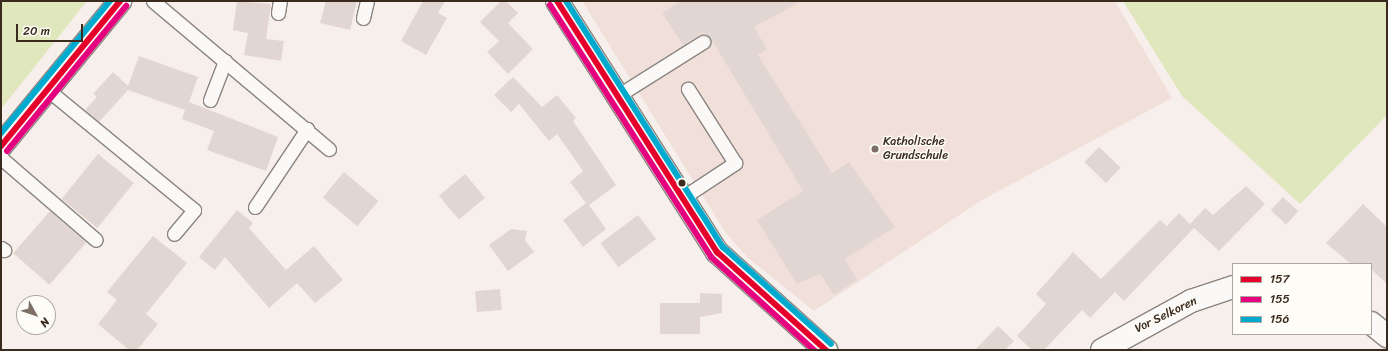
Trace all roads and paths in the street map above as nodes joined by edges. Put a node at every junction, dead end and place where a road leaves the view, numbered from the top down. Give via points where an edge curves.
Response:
1 (120, 1) edge
2 (153, 1) edge
3 (367, 1) edge
4 (557, 1) edge
5 (363, 18) dead end
6 (703, 42) dead end
7 (225, 61) junction
8 (688, 89) dead end
9 (48, 90) junction
10 (617, 96) junction
11 (210, 100) dead end
12 (307, 129) junction
13 (1, 146) edge
14 (328, 149) dead end
15 (1, 158) edge
16 (682, 198) junction
17 (255, 207) dead end
18 (174, 234) dead end
19 (96, 240) dead end
20 (1232, 287) edge
21 (1372, 325) edge
22 (1387, 336) edge
23 (826, 350) edge
24 (1102, 350) edge

1 - 9 street
2 - 7 lane
3 - 5 lane
4 - 10 street
6 - 10 lane
7 - 11 lane
7 - 12 lane
8 - 16 lane via 735,163
9 - 13 street
9 - 18 lane via 194,210
10 - 16 street
12 - 14 lane
12 - 17 lane
15 - 19 lane
16 - 23 street via 734,271
20 - 24 street, Vor Selkoren via 1191,301
21 - 22 street

